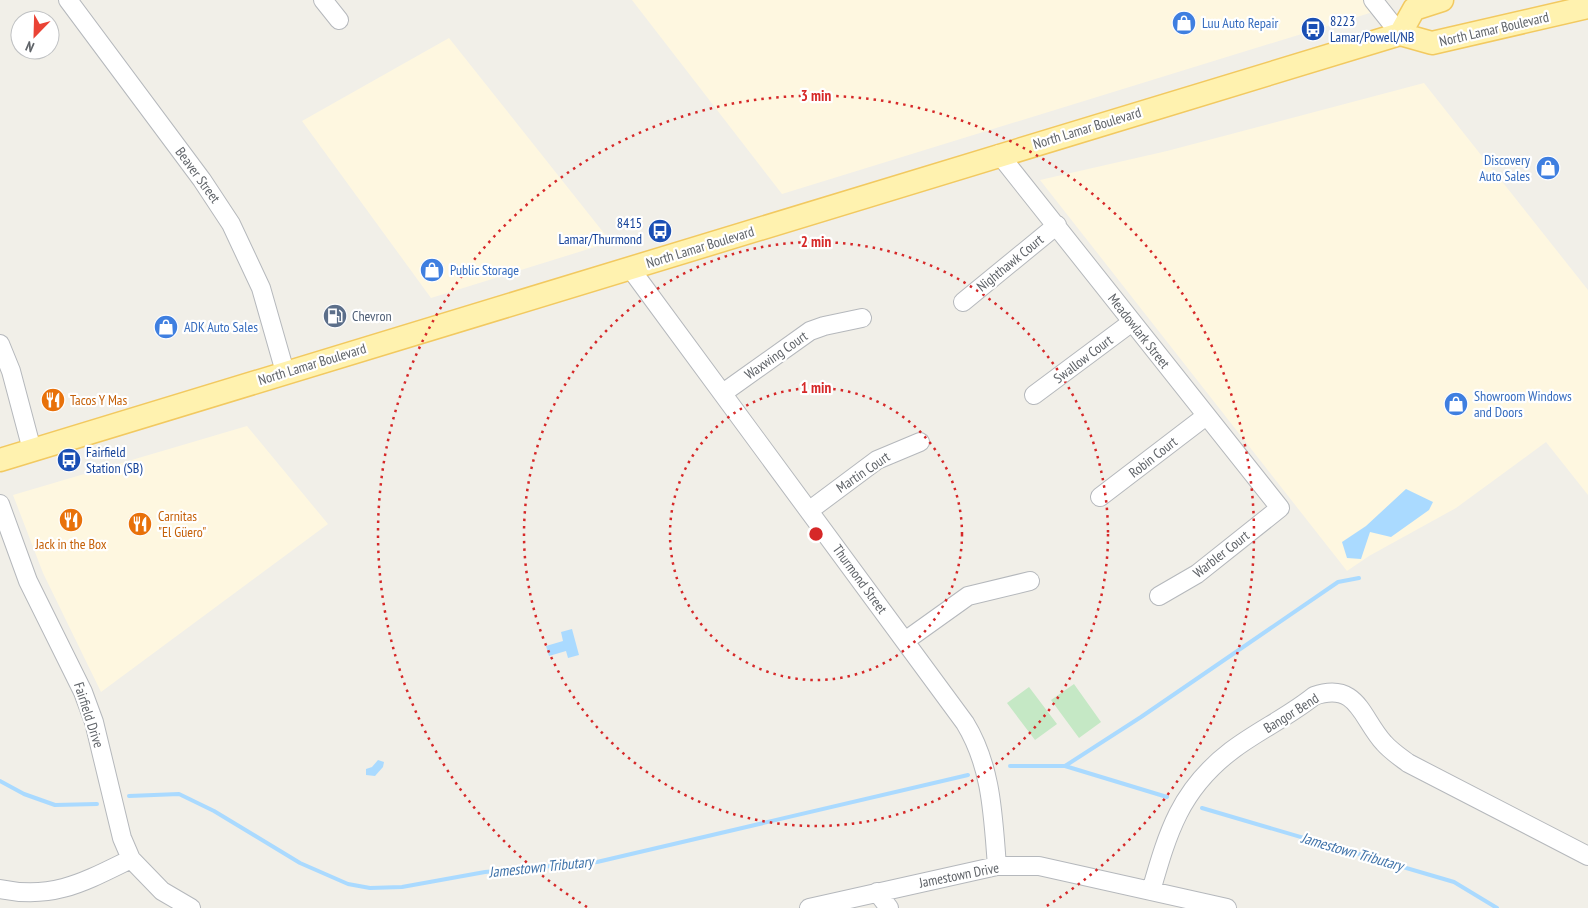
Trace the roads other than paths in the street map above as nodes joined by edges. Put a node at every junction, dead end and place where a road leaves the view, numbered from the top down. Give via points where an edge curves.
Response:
1 (68, 0) edge
2 (323, 0) edge
3 (1373, 0) edge
4 (1442, 0) edge
5 (1588, 7) edge
6 (339, 20) dead end
7 (1400, 34) junction
8 (999, 154) junction
9 (1057, 225) junction
10 (630, 268) junction
11 (963, 302) dead end
12 (862, 318) dead end
13 (1132, 322) junction
14 (0, 344) edge
15 (285, 372) junction
16 (723, 393) junction
17 (1034, 395) dead end
18 (1206, 416) junction
19 (920, 442) dead end
20 (32, 450) junction
21 (0, 460) edge
22 (1100, 497) dead end
23 (0, 504) edge
24 (1280, 508) joint
25 (810, 510) junction
26 (1030, 580) dead end
27 (1159, 596) dead end
28 (905, 641) junction
29 (1588, 856) edge
30 (131, 859) junction
31 (997, 866) junction
32 (0, 888) edge
33 (1151, 891) junction
34 (877, 892) junction
35 (191, 908) edge
36 (809, 908) edge
37 (890, 908) edge
38 (1226, 908) edge

1 - 15 street, Beaver Street via 231,224 261,288
2 - 6 street
3 - 7 street
4 - 7 main road via 1414,9
5 - 7 main road, North Lamar Boulevard via 1432,43
7 - 8 main road, North Lamar Boulevard
8 - 9 street, Meadowlark Street
8 - 10 main road, North Lamar Boulevard
9 - 11 street, Nighthawk Court
9 - 13 street, Meadowlark Street
10 - 15 main road, North Lamar Boulevard
10 - 16 street, Thurmond Street
12 - 16 street, Waxwing Court via 810,331
13 - 17 street, Swallow Court
13 - 18 street, Meadowlark Street
14 - 20 street via 11,371
15 - 20 main road, North Lamar Boulevard
16 - 25 street, Thurmond Street
18 - 22 street, Robin Court
18 - 24 street, Meadowlark Street
19 - 25 street, Martin Court via 877,460
20 - 21 main road, North Lamar Boulevard
23 - 30 street, Fairfield Drive via 28,581 83,692 94,722 122,838
24 - 27 street, Warbler Court via 1197,574
25 - 28 street, Thurmond Street
26 - 28 street via 968,596
28 - 31 street, Thurmond Street via 977,742 991,796
29 - 33 street, Bangor Bend via 1408,763 1384,743 1355,701 1335,692 1324,692 1231,751 1190,792 1168,831
30 - 32 street via 65,889 36,893
30 - 35 street, Fairfield Drive via 162,891
31 - 33 street, Jamestown Drive via 1039,866
31 - 34 street, Jamestown Drive
33 - 38 street, Jamestown Drive
34 - 36 street, Jamestown Drive
34 - 37 street

